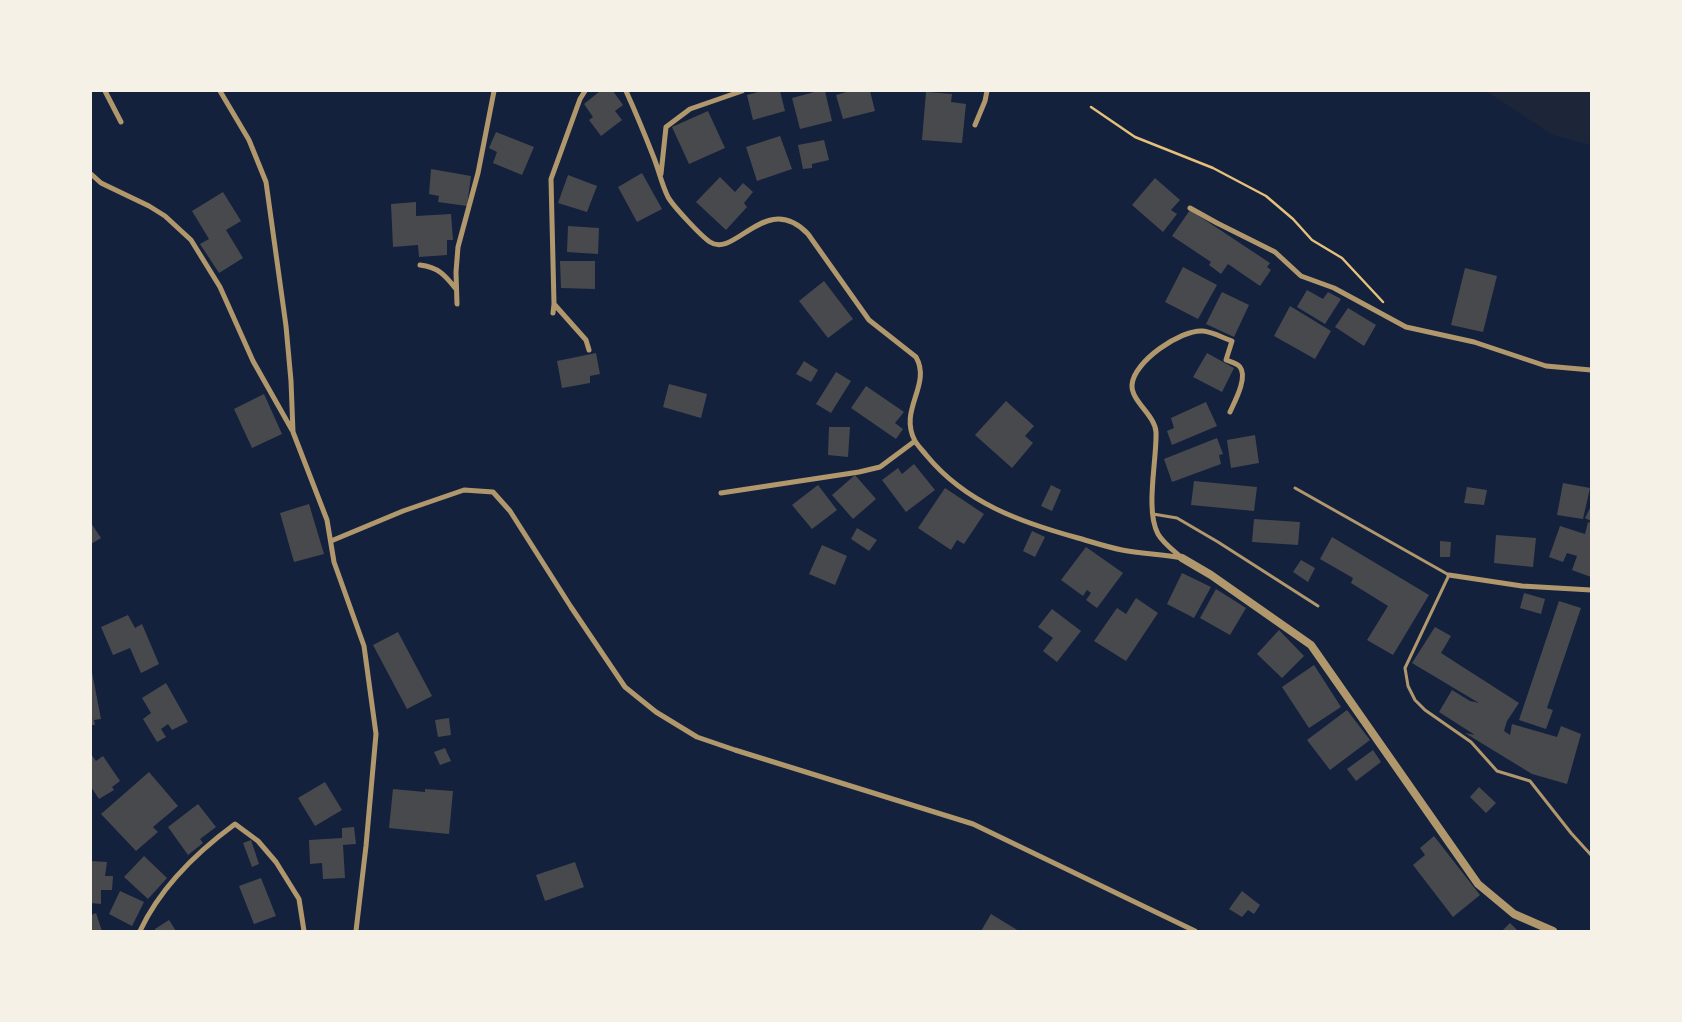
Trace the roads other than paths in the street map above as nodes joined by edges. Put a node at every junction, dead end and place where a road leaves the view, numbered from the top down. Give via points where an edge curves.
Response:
1 (105, 91) edge
2 (220, 91) edge
3 (494, 91) edge
4 (585, 91) edge
5 (626, 91) edge
6 (742, 91) edge
7 (987, 91) edge
8 (121, 122) dead end
9 (975, 125) dead end
10 (91, 174) edge
11 (661, 178) junction
12 (1190, 208) dead end
13 (420, 265) dead end
14 (456, 289) junction
15 (457, 304) dead end
16 (554, 304) junction
17 (553, 313) dead end
18 (589, 350) dead end
19 (1591, 370) edge
20 (1230, 412) dead end
21 (293, 432) junction
22 (915, 441) junction
23 (1295, 488) dead end
24 (721, 493) dead end
25 (1152, 514) junction
26 (331, 541) junction
27 (1182, 558) junction
28 (1449, 575) junction
29 (1591, 590) edge
30 (1318, 606) dead end
31 (1591, 855) edge
32 (140, 931) edge
33 (304, 931) edge
34 (356, 931) edge
35 (1195, 931) edge
36 (1553, 931) edge

1 - 8 street
2 - 21 street via 249,140 266,182 286,326
3 - 14 street via 478,173 458,247
4 - 16 street via 551,179
5 - 11 street
6 - 11 street via 690,109 666,127
7 - 9 street
10 - 21 street via 101,184 165,216 191,240 220,286 253,360
11 - 22 street via 669,199 711,243 728,242 772,219 787,220 802,228 869,320 916,358 920,366 920,380 909,417
12 - 19 street via 1275,252 1300,276 1334,288 1406,327 1474,342 1546,366
13 - 14 street via 442,271
14 - 15 street
16 - 17 street
16 - 18 street via 586,340
20 - 25 street via 1244,376 1241,368 1226,360 1232,341 1203,331 1187,333 1170,342 1140,367 1132,386 1155,428
21 - 26 street via 327,520
22 - 24 street via 880,467
22 - 27 street via 962,490 1006,514 1122,550
23 - 28 lane
25 - 27 street via 1158,534
25 - 30 lane via 1177,518
26 - 34 street via 334,562 364,646 376,734
26 - 35 street via 464,490 493,492 510,510 625,687 656,712 697,736 735,750 973,824
27 - 36 street via 1311,645 1478,884 1514,914
28 - 29 street via 1522,586
28 - 31 lane via 1406,668 1408,686 1415,700 1424,710 1471,742 1498,770 1530,781
32 - 33 street via 172,881 213,840 235,824 258,841 276,862 299,899

